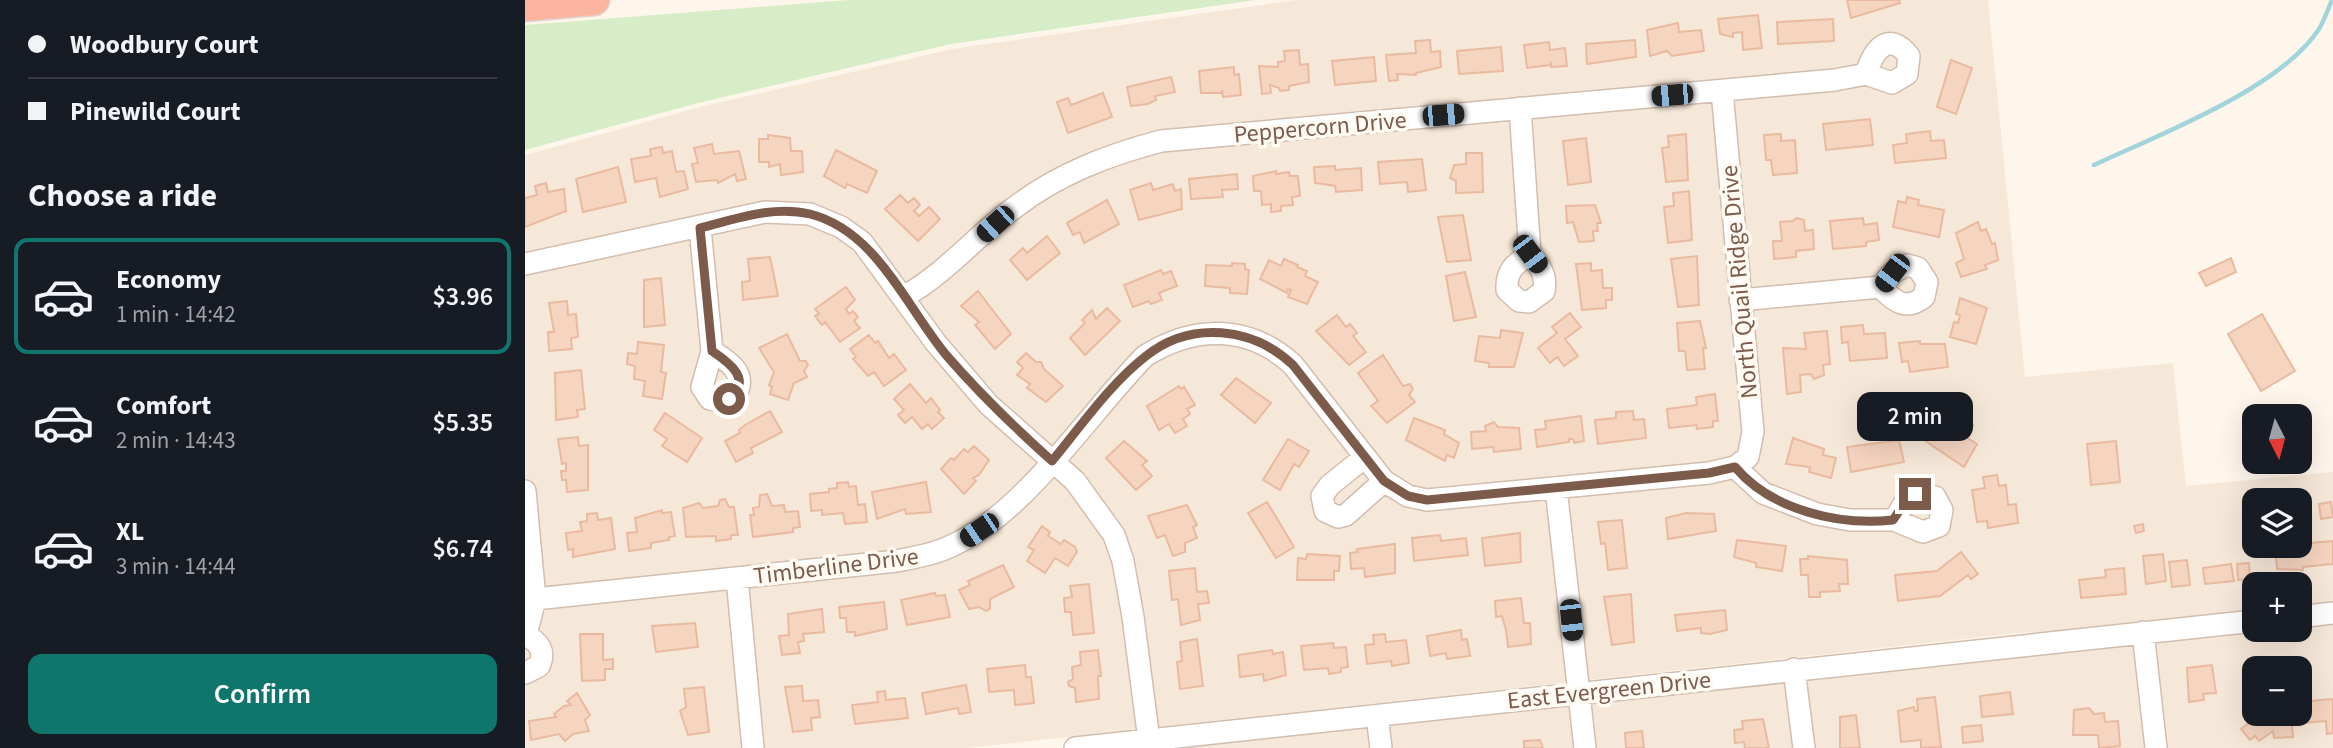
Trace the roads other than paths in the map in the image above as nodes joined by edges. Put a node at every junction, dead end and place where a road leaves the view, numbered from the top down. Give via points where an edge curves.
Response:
1 (594, 0) edge
2 (525, 6) edge
3 (1866, 74) dead end
4 (1722, 90) junction
5 (1520, 108) junction
6 (700, 228) junction
7 (1530, 254) dead end
8 (525, 264) edge
9 (1881, 287) dead end
10 (905, 296) junction
11 (1740, 300) junction
12 (712, 351) dead end
13 (1365, 457) junction
14 (1052, 461) junction
15 (1735, 467) junction
16 (1384, 481) junction
17 (1556, 488) junction
18 (525, 491) edge
19 (1893, 520) dead end
20 (737, 578) junction
21 (535, 599) junction
22 (2333, 613) edge
23 (2312, 615) edge
24 (2242, 622) edge
25 (2143, 632) junction
26 (526, 635) edge
27 (1794, 669) junction
28 (525, 673) edge
29 (1578, 692) junction
30 (1377, 716) junction
31 (1150, 744) edge
32 (753, 748) edge
33 (1075, 748) edge
34 (1381, 748) edge
35 (1585, 748) edge
36 (1804, 748) edge
37 (2156, 748) edge

1 - 2 highway
3 - 4 street, Peppercorn Drive
4 - 5 street, Peppercorn Drive
4 - 11 street, North Quail Ridge Drive
5 - 7 street
5 - 10 street, Peppercorn Drive via 1181,139 1104,157 1039,189 945,269
6 - 8 street
6 - 10 street via 765,212 810,214 862,242
6 - 12 street
9 - 11 street
10 - 14 street via 936,343 989,405
11 - 15 street, North Quail Ridge Drive via 1753,446
13 - 14 street, Timberline Drive via 1279,351 1265,342 1221,332 1181,337 1145,356
13 - 16 street, Timberline Drive
13 - 16 street via 1330,485 1322,496 1325,511 1346,515
14 - 20 street, Timberline Drive via 992,522 949,548 897,561
14 - 31 street via 1075,481 1114,535 1133,617
15 - 17 street, Timberline Drive
15 - 19 street via 1763,493 1817,514
16 - 17 street, Timberline Drive via 1408,496 1427,500
17 - 29 street
18 - 21 street
20 - 21 street, Timberline Drive
20 - 32 street
21 - 26 street
22 - 23 street
24 - 25 street, East Evergreen Drive
25 - 27 street, East Evergreen Drive
25 - 37 street
26 - 28 street via 538,642 542,659 533,671
27 - 29 street, East Evergreen Drive
27 - 36 street
29 - 30 street, East Evergreen Drive
29 - 35 street
30 - 31 street, East Evergreen Drive
30 - 34 street
31 - 33 street, East Evergreen Drive

